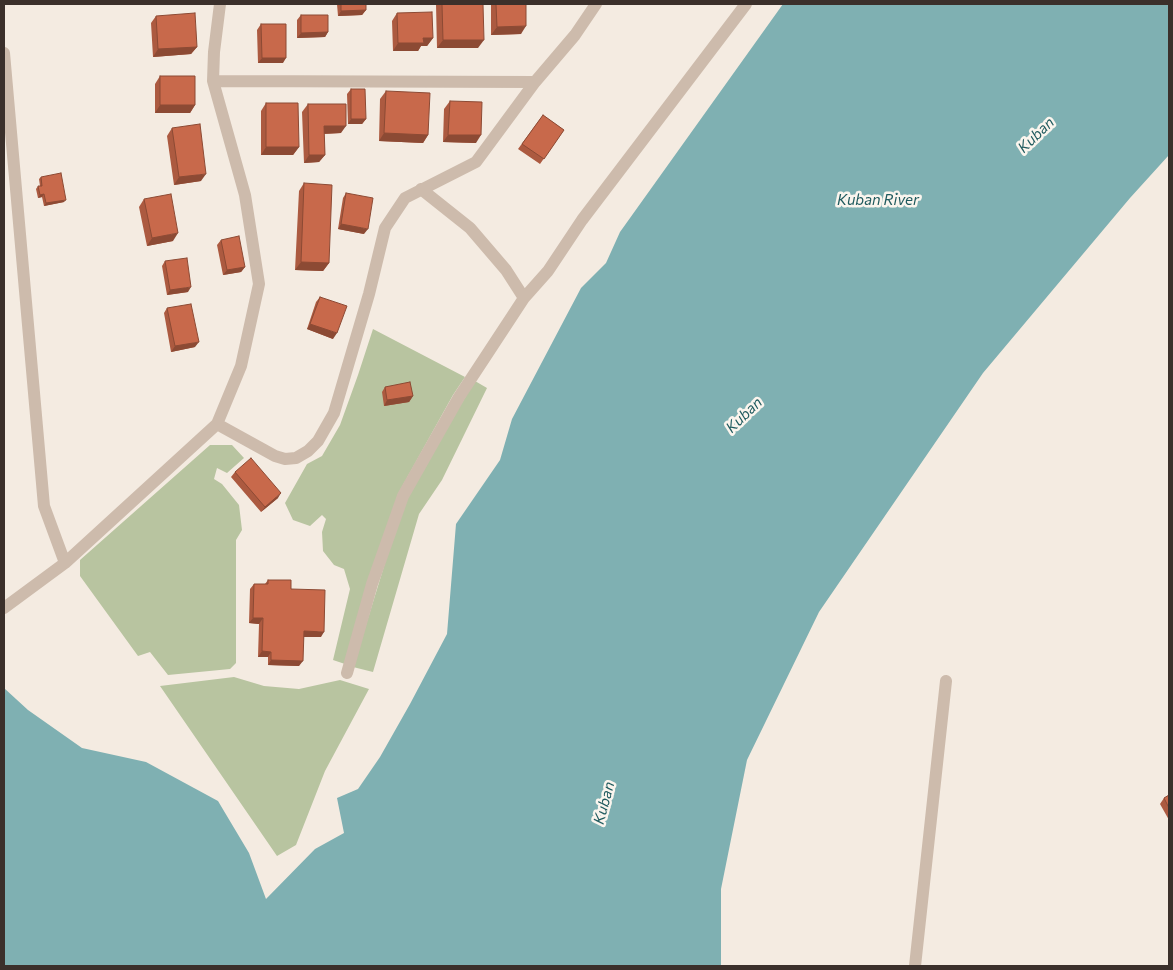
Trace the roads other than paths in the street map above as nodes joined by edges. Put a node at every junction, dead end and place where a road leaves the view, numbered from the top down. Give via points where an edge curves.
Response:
1 (220, 4) edge
2 (596, 4) edge
3 (746, 4) edge
4 (4, 53) edge
5 (213, 80) junction
6 (535, 82) junction
7 (420, 188) junction
8 (524, 298) junction
9 (217, 424) junction
10 (65, 563) junction
11 (4, 608) edge
12 (347, 673) dead end
13 (946, 681) dead end
14 (915, 966) edge

1 - 5 street
2 - 6 street via 575,35
3 - 8 street via 582,220 548,271
4 - 10 street via 44,506
5 - 6 street
5 - 9 street via 245,194 259,284 241,366
6 - 7 street via 476,162
7 - 8 street via 470,228 506,270
7 - 9 street via 405,198 385,228 334,413 318,441 296,458 285,459
8 - 12 street via 459,397 403,496 372,584
9 - 10 street
10 - 11 street
13 - 14 street

